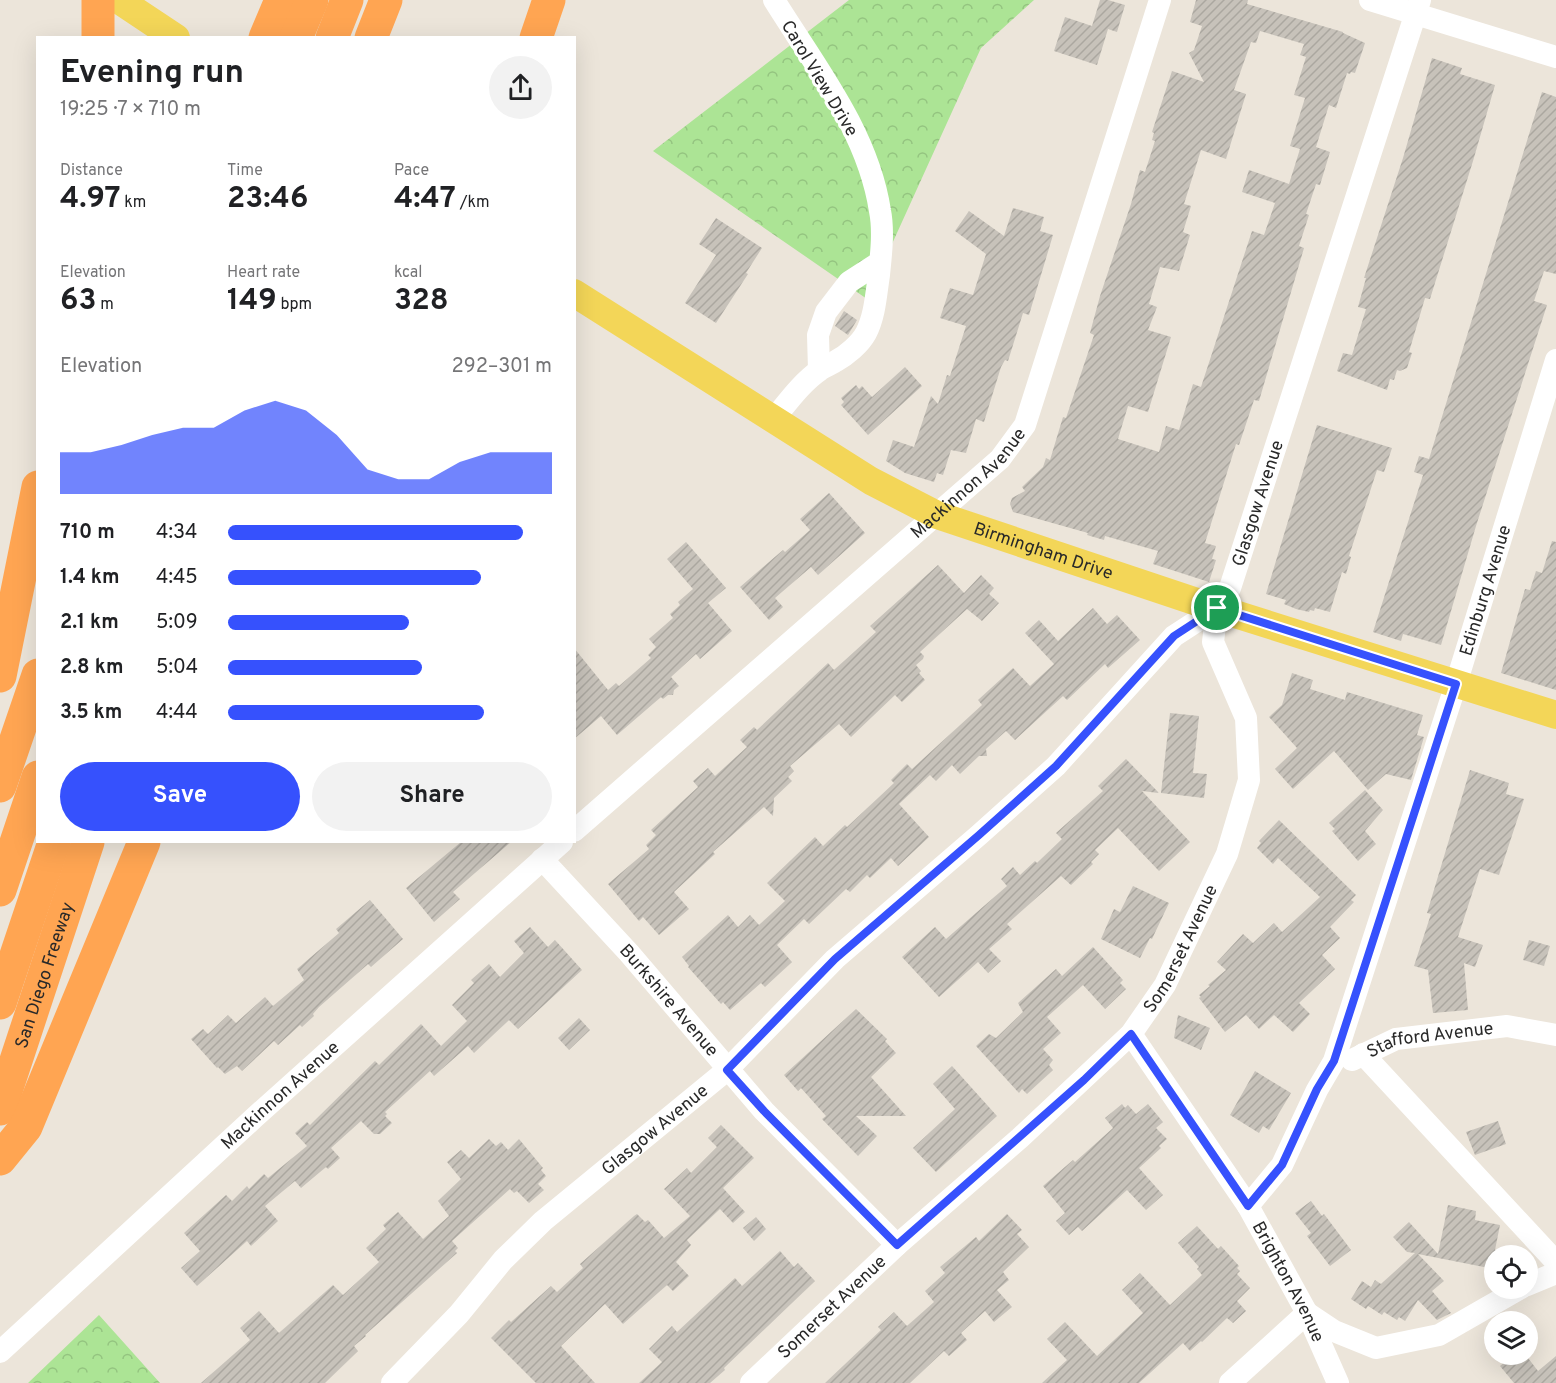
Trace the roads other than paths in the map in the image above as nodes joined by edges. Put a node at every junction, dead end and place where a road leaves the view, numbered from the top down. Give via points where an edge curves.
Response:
1 (98, 0) edge
2 (118, 0) edge
3 (281, 0) edge
4 (312, 0) edge
5 (347, 0) edge
6 (386, 0) edge
7 (549, 0) edge
8 (774, 0) edge
9 (1160, 0) edge
10 (1370, 0) edge
11 (1418, 7) edge
12 (98, 36) edge
13 (173, 36) edge
14 (266, 36) edge
15 (297, 36) edge
16 (333, 36) edge
17 (372, 36) edge
18 (537, 36) edge
19 (1556, 57) edge
20 (880, 262) junction
21 (576, 294) edge
22 (840, 294) junction
23 (873, 315) junction
24 (1556, 360) edge
25 (819, 370) junction
26 (773, 420) junction
27 (36, 497) edge
28 (937, 515) junction
29 (1217, 608) junction
30 (0, 676) edge
31 (36, 681) edge
32 (1456, 684) junction
33 (1556, 715) edge
34 (36, 783) edge
35 (0, 786) edge
36 (576, 829) edge
37 (54, 843) edge
38 (88, 843) edge
39 (144, 843) edge
40 (561, 843) edge
41 (542, 859) junction
42 (0, 891) edge
43 (0, 1003) edge
44 (1131, 1034) junction
45 (1556, 1035) edge
46 (1363, 1054) junction
47 (727, 1070) junction
48 (1317, 1089) junction
49 (0, 1109) edge
50 (0, 1159) edge
51 (1248, 1206) junction
52 (897, 1245) junction
53 (1556, 1262) edge
54 (1556, 1274) edge
55 (1538, 1281) edge
56 (1502, 1299) edge
57 (1307, 1313) junction
58 (0, 1352) edge
59 (392, 1383) edge
60 (751, 1383) edge
61 (1230, 1383) edge
62 (1338, 1383) edge

1 - 12 highway
2 - 13 main road
3 - 14 highway
4 - 15 highway
5 - 16 highway
6 - 17 highway
7 - 18 highway
8 - 20 street, Carol View Drive via 849,120 873,180 881,213
9 - 28 street, Mackinnon Avenue via 1025,424 1000,459
10 - 11 street
11 - 19 street
11 - 29 street, Glasgow Avenue via 1230,588
20 - 22 street via 849,282
20 - 23 street, Carol View Drive
21 - 26 main road, Birmingham Drive
22 - 23 street
22 - 25 street via 826,312 818,335
23 - 25 street, Carol View Drive via 859,342 836,362
24 - 32 street, Edinburg Avenue
25 - 26 street, Carol View Drive
26 - 28 main road, Birmingham Drive via 871,481
27 - 30 highway
28 - 29 main road, Birmingham Drive
28 - 36 street, Mackinnon Avenue
29 - 32 main road, Birmingham Drive
29 - 44 street, Somerset Avenue via 1214,642 1246,718 1249,780 1222,864 1165,986
29 - 47 street, Glasgow Avenue via 1174,636 1056,766 835,959
31 - 35 highway
32 - 33 main road, Birmingham Drive
32 - 48 street, Edinburg Avenue via 1334,1061
34 - 42 highway
37 - 43 highway
38 - 49 highway, San Diego Freeway
39 - 50 highway via 26,1127
40 - 41 street, Mackinnon Avenue
41 - 47 street, Burkshire Avenue
41 - 58 street, Mackinnon Avenue
44 - 51 street, Brighton Avenue
44 - 52 street, Somerset Avenue
45 - 46 street, Stafford Avenue via 1507,1026 1396,1039
46 - 48 street, Stafford Avenue via 1333,1072
46 - 53 street
47 - 52 street, Burkshire Avenue
47 - 59 street, Glasgow Avenue via 543,1221
48 - 51 street, Edinburg Avenue via 1282,1165
51 - 57 street, Brighton Avenue
52 - 60 street, Somerset Avenue
54 - 55 street
56 - 57 street via 1439,1335 1376,1348 1334,1331
57 - 61 street
57 - 62 street, Brighton Avenue

